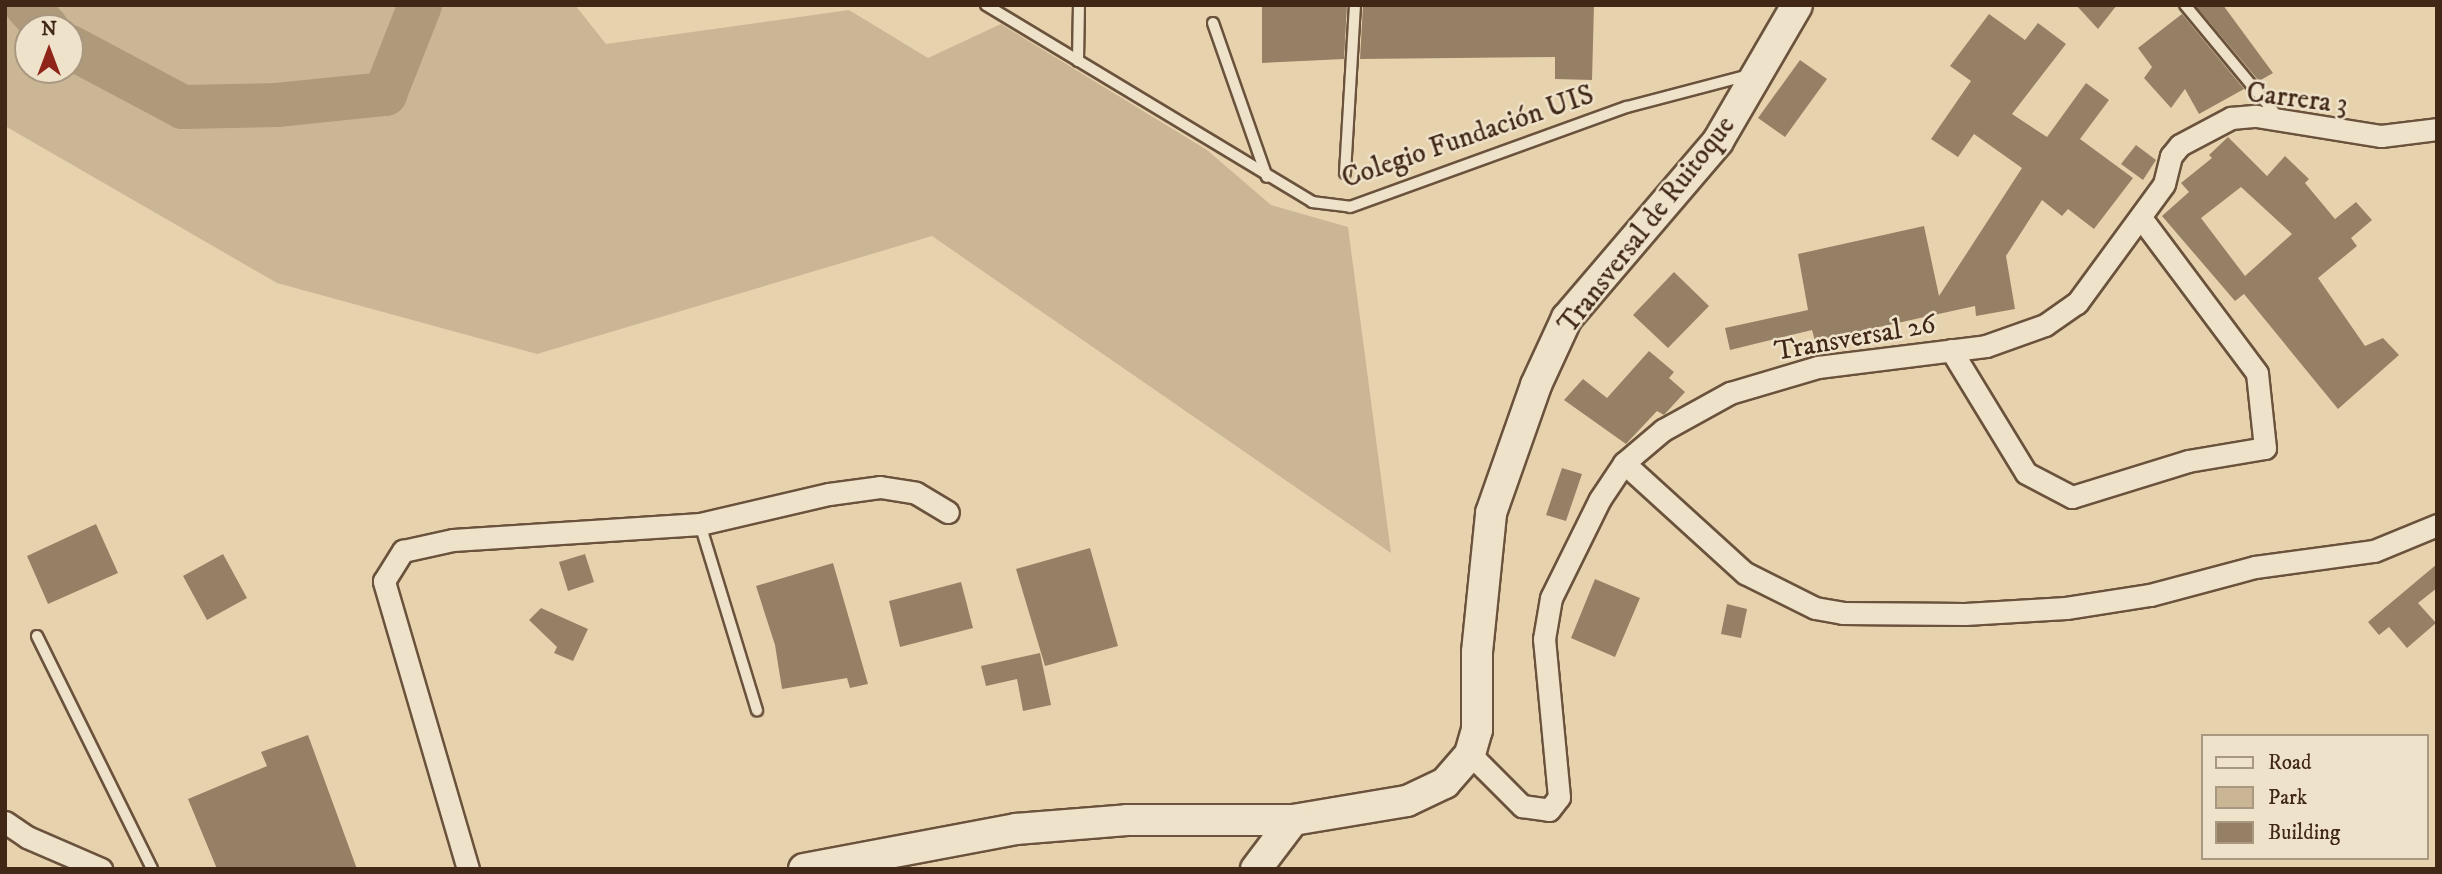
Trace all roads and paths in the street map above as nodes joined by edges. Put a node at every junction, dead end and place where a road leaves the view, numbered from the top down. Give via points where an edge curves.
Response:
1 (986, 5) edge
2 (1079, 5) edge
3 (1355, 5) edge
4 (1797, 5) edge
5 (2185, 5) edge
6 (1213, 23) dead end
7 (1079, 61) junction
8 (1762, 72) junction
9 (2279, 119) junction
10 (2437, 129) edge
11 (1345, 173) dead end
12 (1267, 177) junction
13 (2141, 218) junction
14 (2077, 303) joint
15 (1951, 350) junction
16 (1624, 463) junction
17 (948, 512) dead end
18 (700, 524) junction
19 (2437, 524) edge
20 (37, 636) dead end
21 (757, 710) dead end
22 (1470, 754) junction
23 (1293, 820) junction
24 (5, 822) edge
25 (101, 869) edge
26 (152, 869) edge
27 (468, 869) edge
28 (804, 869) edge
29 (1256, 869) edge

1 - 7 lane, Colegio Fundación UIS
2 - 7 lane
3 - 11 lane
4 - 8 street, Transversal de Ruitoque
5 - 9 lane
6 - 12 lane
7 - 12 lane, Colegio Fundación UIS
8 - 12 lane, Colegio Fundación UIS via 1626,107 1350,207 1312,202
8 - 22 street, Transversal de Ruitoque via 1718,141 1567,318 1536,385 1491,513 1477,652 1477,730
9 - 10 street, Carrera 3 via 2381,136
9 - 13 street, Carrera 3 via 2231,118 2179,145 2171,156 2164,184
13 - 14 street, Carrera 3
13 - 15 street via 2257,373 2265,448 2188,461 2072,497 2026,473
14 - 15 street, Transversal 26 via 2045,325 1986,346
15 - 16 street, Transversal 26 via 1818,367 1730,393 1663,430
16 - 19 street via 1745,573 1815,608 1842,613 1965,614 2066,608 2150,595 2255,567 2374,551
16 - 22 street, Transversal 26 via 1600,499 1551,598 1544,639 1559,797 1549,810 1522,806
17 - 18 street via 916,493 880,487
18 - 21 lane
18 - 27 street via 453,540 403,551 391,563 384,581 389,607
20 - 26 lane
22 - 23 street, Transversal de Ruitoque via 1446,783 1407,801
23 - 28 street, Transversal de Ruitoque via 1128,820 1016,829
23 - 29 street
24 - 25 street via 27,837

